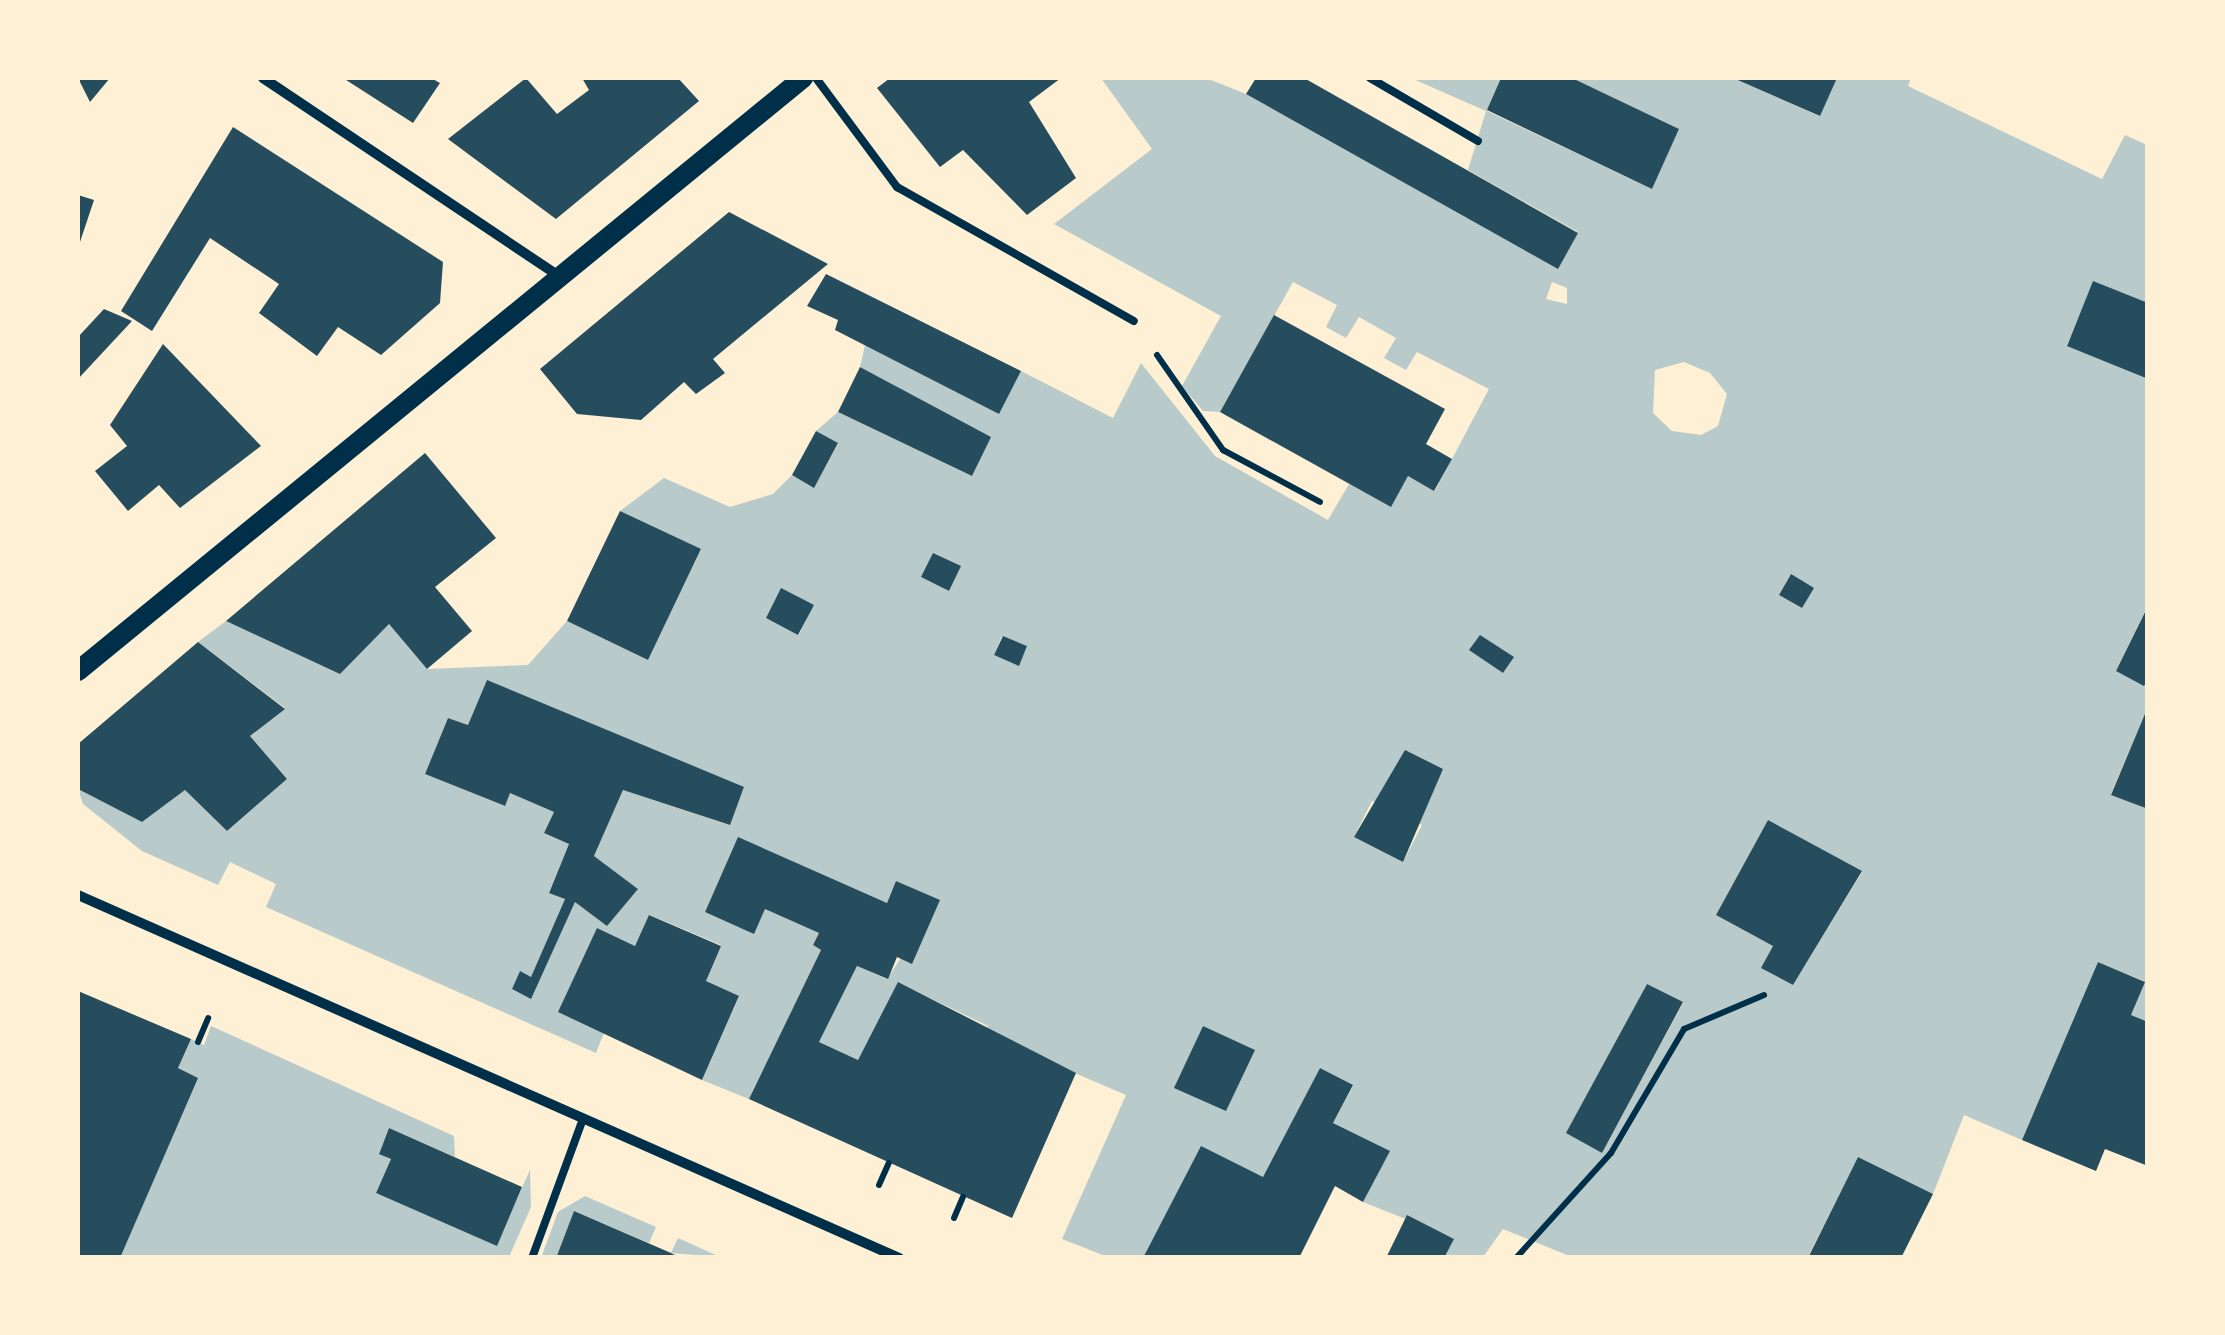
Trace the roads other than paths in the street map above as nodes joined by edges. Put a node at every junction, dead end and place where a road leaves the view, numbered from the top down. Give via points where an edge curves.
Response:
1 (802, 78) edge
2 (816, 78) edge
3 (1370, 78) edge
4 (271, 80) edge
5 (1478, 141) dead end
6 (554, 272) junction
7 (1134, 321) road end
8 (78, 671) edge
9 (78, 895) edge
10 (583, 1119) junction
11 (532, 1258) edge
12 (899, 1258) edge

1 - 6 main road
2 - 7 lane via 898,187
3 - 5 lane
4 - 6 street
6 - 8 main road
9 - 10 street
10 - 11 lane
10 - 12 street

